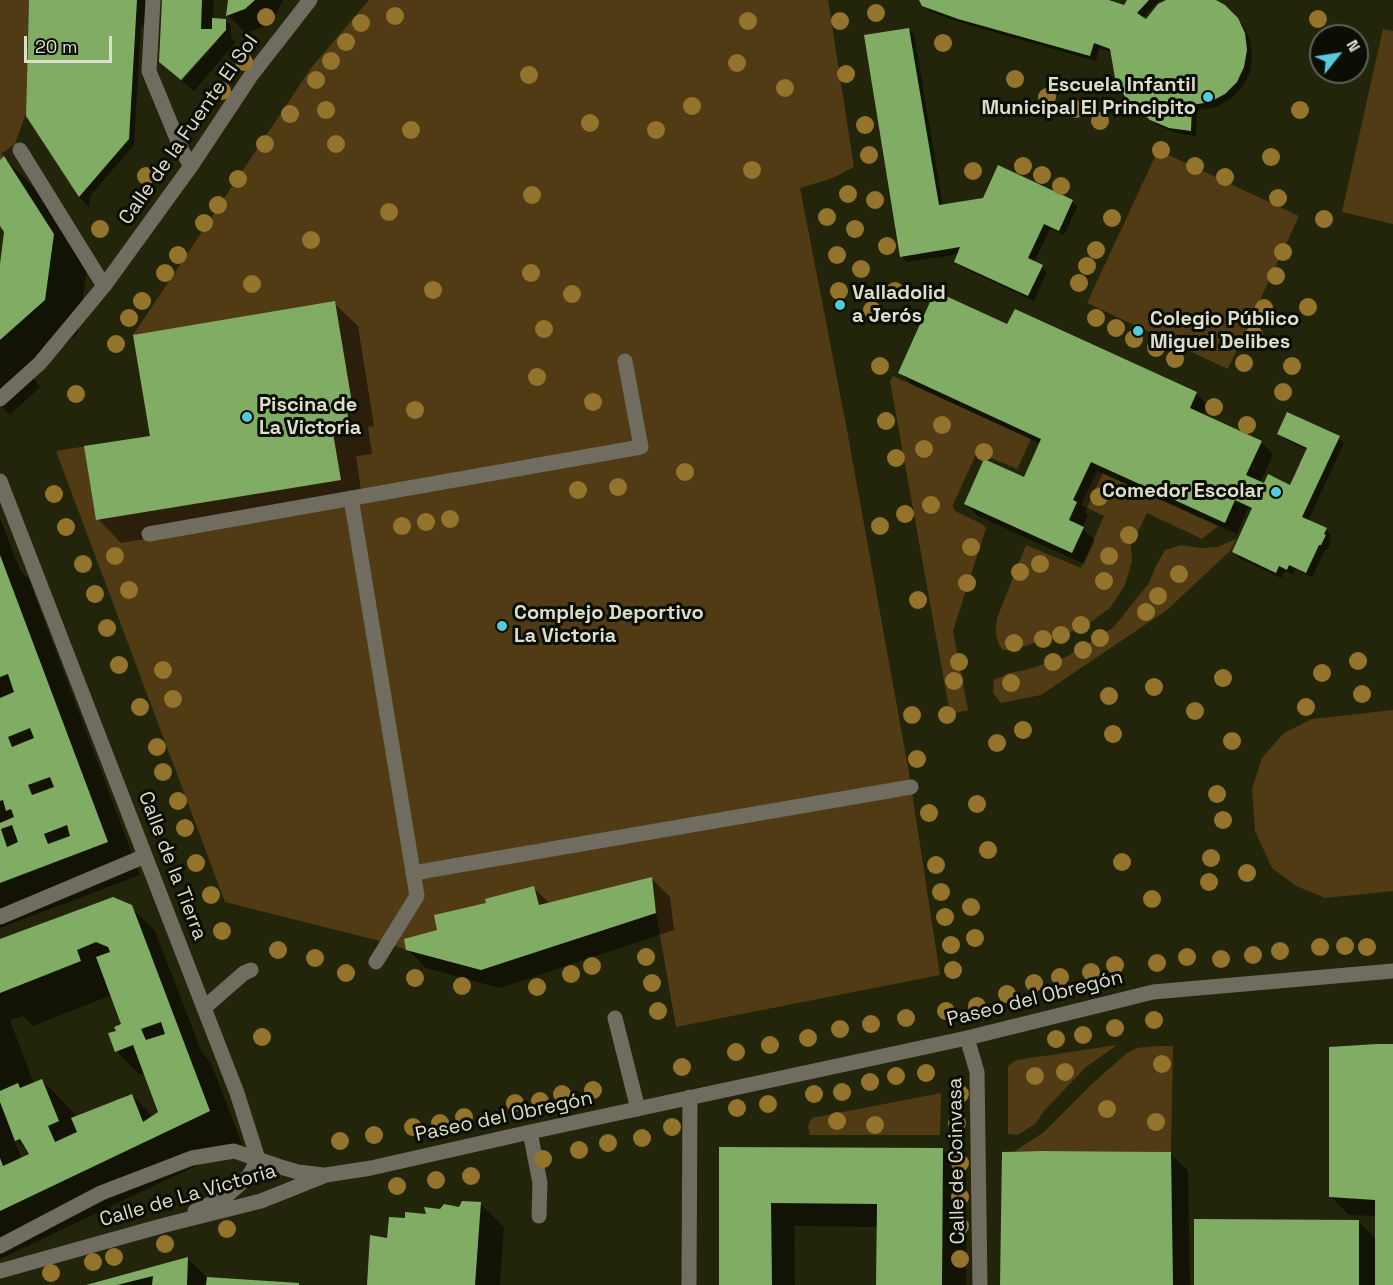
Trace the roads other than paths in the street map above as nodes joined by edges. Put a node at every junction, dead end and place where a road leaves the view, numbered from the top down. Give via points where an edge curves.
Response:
1 (153, 0) edge
2 (310, 0) edge
3 (20, 150) dead end
4 (191, 166) junction
5 (104, 286) junction
6 (626, 361) dead end
7 (0, 399) edge
8 (0, 481) edge
9 (351, 498) junction
10 (149, 534) dead end
11 (911, 787) dead end
12 (145, 856) junction
13 (413, 873) junction
14 (0, 917) edge
15 (376, 962) dead end
16 (251, 970) dead end
17 (1393, 971) edge
18 (204, 1008) junction
19 (615, 1018) dead end
20 (967, 1038) junction
21 (690, 1097) junction
22 (638, 1109) junction
23 (530, 1132) junction
24 (258, 1159) junction
25 (326, 1175) junction
26 (539, 1216) dead end
27 (165, 1225) junction
28 (0, 1246) edge
29 (0, 1271) edge
30 (689, 1285) edge
31 (980, 1285) edge

1 - 4 street via 149,71
2 - 4 street, Calle de la Fuente El Sol via 250,76
3 - 5 street
4 - 5 street, Calle de la Fuente El Sol
5 - 7 street, Calle de la Fuente El Sol via 40,363
6 - 9 street via 641,447
8 - 12 street, Calle de la Tierra
9 - 10 street
9 - 13 street
11 - 13 street
12 - 14 street
12 - 18 street, Calle de la Tierra
13 - 15 street via 417,896
16 - 18 street
17 - 20 street, Paseo del Obregón via 1153,992
18 - 24 street, Calle de la Tierra
19 - 22 street
20 - 21 street, Paseo del Obregón
20 - 31 street, Calle de Coinvasa via 977,1072
21 - 22 street, Paseo del Obregón
21 - 30 street
22 - 23 street, Paseo del Obregón
23 - 25 street, Paseo del Obregón
23 - 26 street via 540,1183
24 - 25 street, Calle de La Victoria via 298,1172
24 - 27 street via 249,1176 225,1197
24 - 28 street, Calle de La Victoria via 234,1151 192,1158 101,1193
25 - 27 street, Calle de La Victoria via 261,1202
27 - 29 street, Calle de La Victoria

